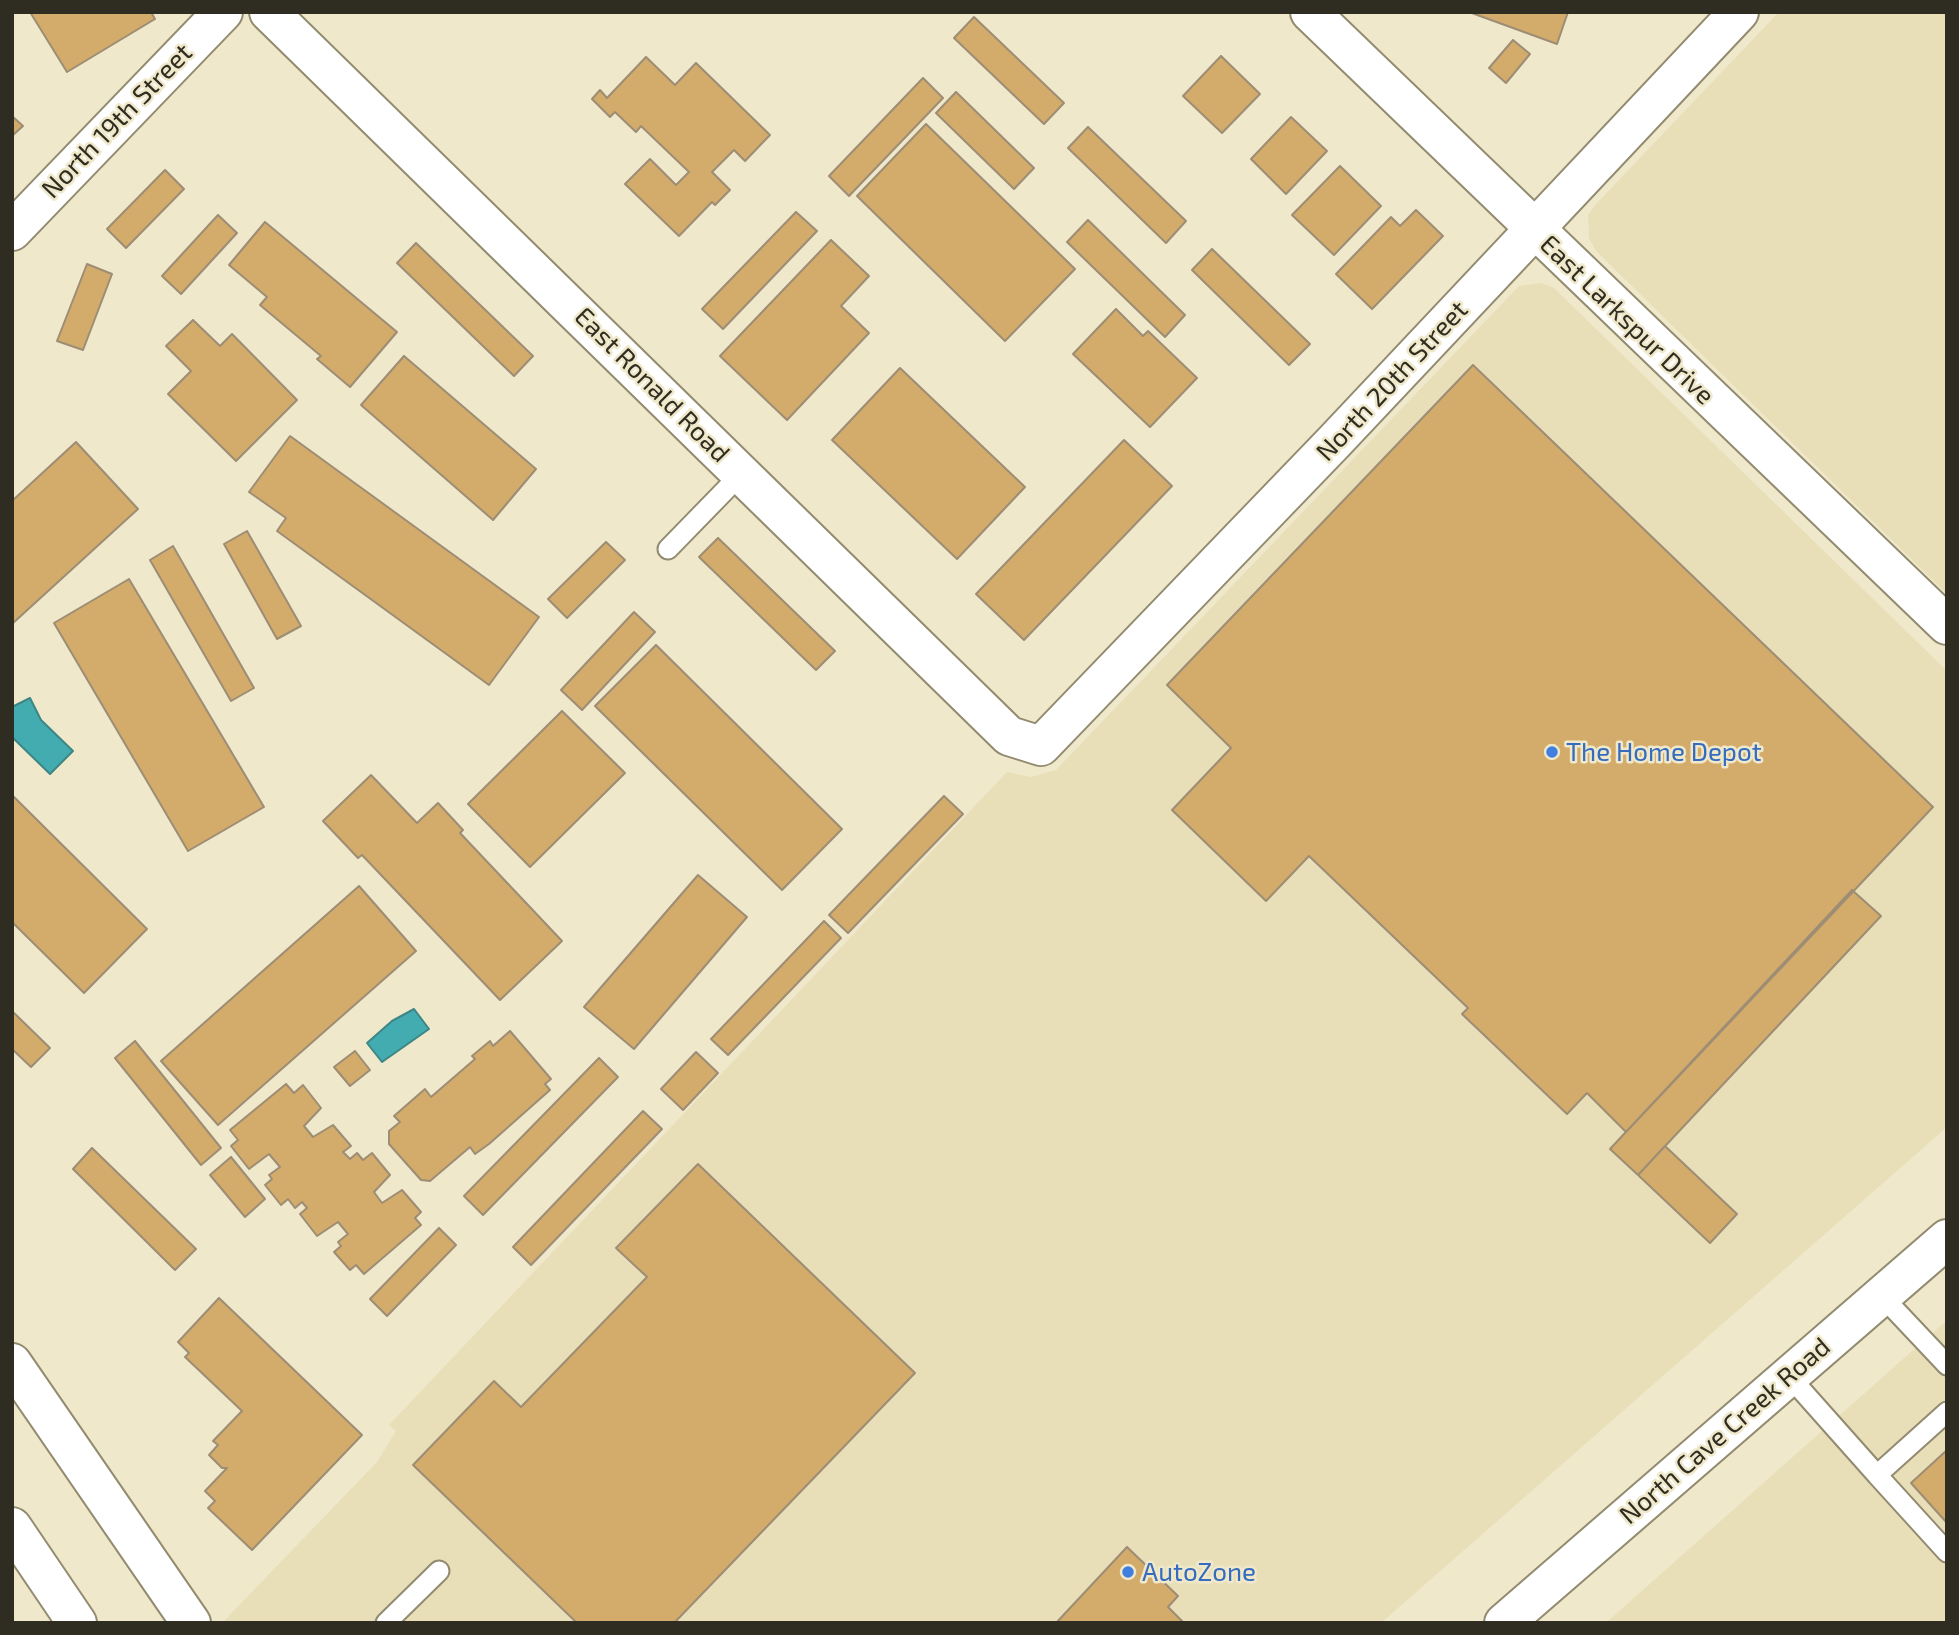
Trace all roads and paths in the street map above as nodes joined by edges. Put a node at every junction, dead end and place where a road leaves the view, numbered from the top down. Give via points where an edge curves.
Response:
1 (223, 12) edge
2 (270, 12) edge
3 (1310, 12) edge
4 (1739, 12) edge
5 (1532, 229) junction
6 (12, 231) edge
7 (742, 473) junction
8 (668, 549) dead end
9 (1947, 625) edge
10 (1041, 746) joint
11 (1947, 1239) edge
12 (1881, 1295) junction
13 (12, 1363) edge
14 (1947, 1365) edge
15 (1789, 1376) junction
16 (1946, 1415) edge
17 (1877, 1475) junction
18 (12, 1527) edge
19 (1947, 1552) edge
20 (439, 1571) dead end
21 (78, 1623) edge
22 (191, 1623) edge
23 (386, 1623) edge
24 (1504, 1623) edge

1 - 6 street, North 19th Street
2 - 7 street, East Ronald Road
3 - 5 street, East Larkspur Drive
4 - 5 street, North 20th Street
5 - 9 street, East Larkspur Drive
5 - 10 street, North 20th Street
7 - 8 lane
7 - 10 street, East Ronald Road via 1009,736
11 - 12 street, North Cave Creek Road
12 - 14 lane
12 - 15 street, North Cave Creek Road
13 - 22 street
15 - 17 lane
15 - 24 street, North Cave Creek Road
16 - 17 lane
17 - 19 lane
18 - 21 street
20 - 23 lane

